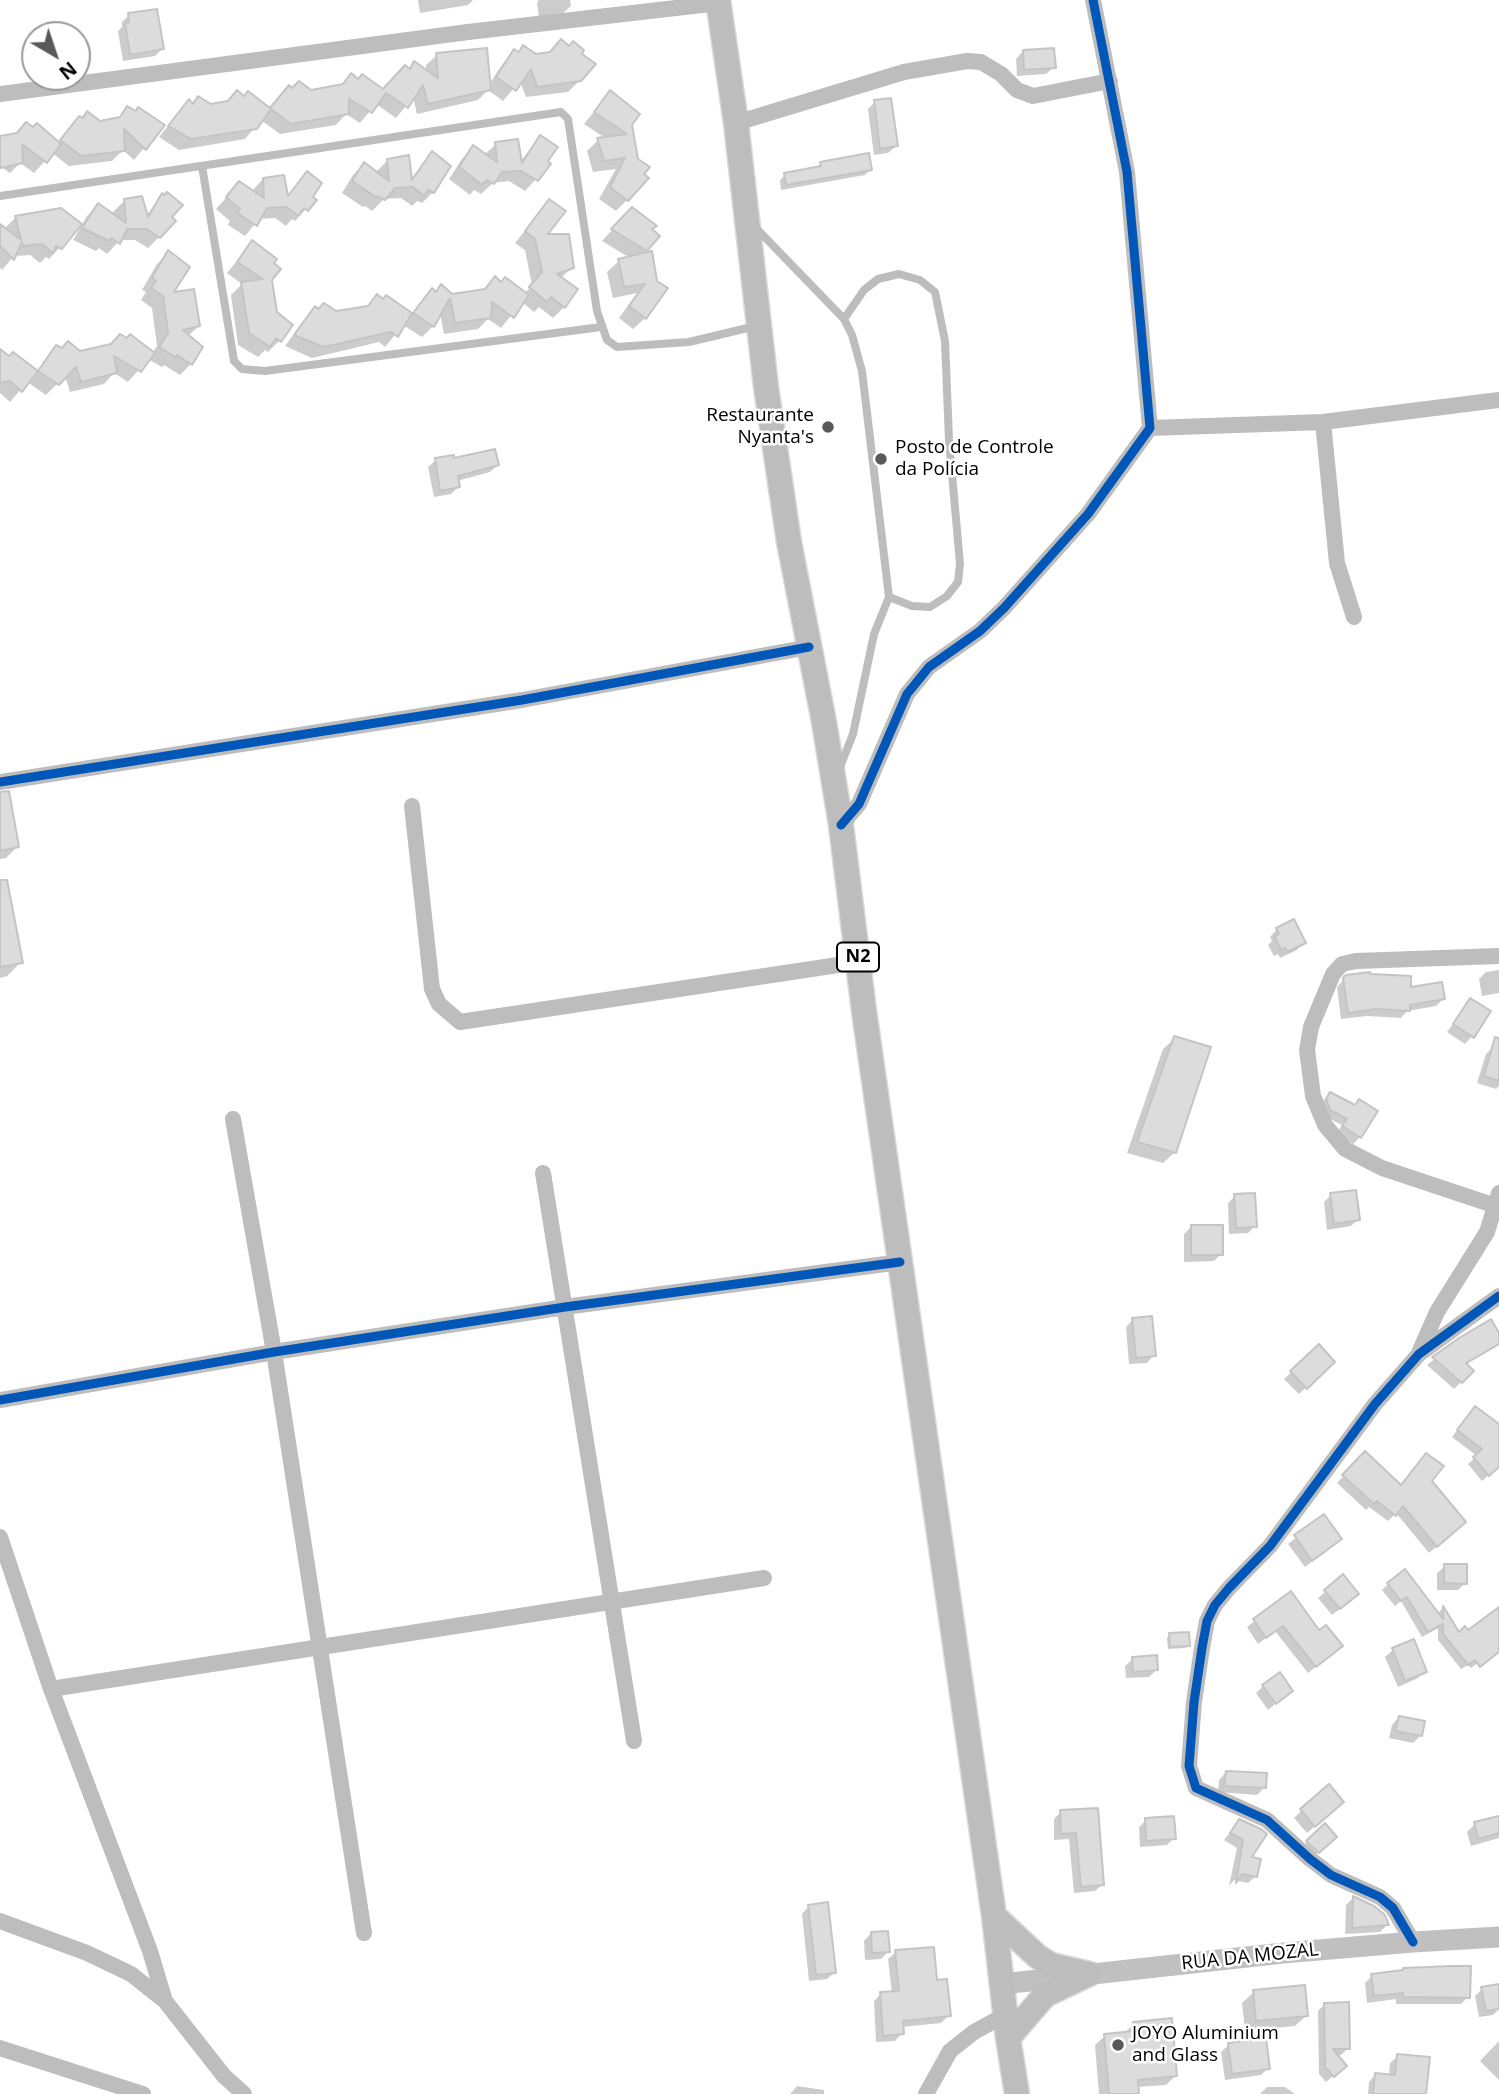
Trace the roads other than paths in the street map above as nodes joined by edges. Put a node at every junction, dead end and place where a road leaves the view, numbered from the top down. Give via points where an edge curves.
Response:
1 (1093, 0) edge
2 (719, 2) edge
3 (1110, 81) junction
4 (0, 94) edge
5 (736, 123) junction
6 (202, 166) junction
7 (0, 196) edge
8 (747, 219) junction
9 (844, 319) junction
10 (759, 325) junction
11 (601, 327) junction
12 (1499, 400) edge
13 (1324, 422) junction
14 (1150, 428) junction
15 (889, 597) junction
16 (1354, 617) dead end
17 (809, 647) junction
18 (0, 782) edge
19 (833, 784) junction
20 (412, 806) dead end
21 (841, 825) junction
22 (1499, 956) edge
23 (858, 962) junction
24 (233, 1119) dead end
25 (543, 1173) dead end
26 (1497, 1200) edge
27 (900, 1262) junction
28 (1499, 1296) edge
29 (565, 1307) junction
30 (274, 1352) junction
31 (1419, 1354) junction
32 (0, 1400) edge
33 (0, 1537) edge
34 (764, 1578) dead end
35 (612, 1601) junction
36 (320, 1649) junction
37 (51, 1689) junction
38 (634, 1741) dead end
39 (994, 1916) junction
40 (0, 1921) edge
41 (363, 1933) dead end
42 (1499, 1937) edge
43 (1413, 1942) junction
44 (1088, 1974) junction
45 (1002, 1984) junction
46 (165, 2001) junction
47 (1007, 2026) junction
48 (0, 2048) edge
49 (142, 2094) edge
50 (244, 2094) edge
51 (926, 2094) edge
52 (1017, 2094) edge

1 - 3 street
2 - 4 street
2 - 5 main road, N2
3 - 5 street via 1033,96 1017,90 981,62 967,61 904,72
3 - 14 street via 1127,173
5 - 8 main road, N2
6 - 7 lane
6 - 11 lane via 234,361 242,369 265,372
6 - 11 lane via 561,112 568,118
8 - 9 lane
8 - 10 main road, N2
9 - 15 lane via 862,371
9 - 15 lane via 864,290 878,279 899,274 920,280 935,292 945,341 958,582 930,607
10 - 11 lane via 689,342 617,347
10 - 17 main road, N2 via 789,542
12 - 13 street
13 - 14 street
13 - 16 street via 1337,564
14 - 21 street via 1087,514 1004,608 929,667 907,694 859,804
15 - 19 lane via 874,634 853,734
17 - 18 street via 523,700
17 - 19 main road, N2
19 - 21 main road, N2
20 - 23 street via 432,989 439,1004 460,1022
21 - 23 main road, N2
22 - 26 street via 1342,964 1333,974 1311,1027 1307,1050 1312,1096 1325,1125 1345,1149 1382,1168
23 - 27 main road, N2
24 - 30 street
25 - 29 street
26 - 31 street via 1486,1232 1437,1312
27 - 29 street
27 - 39 main road, N2
28 - 31 street
29 - 30 street
29 - 35 street
30 - 32 street
30 - 36 street
31 - 43 street via 1270,1546 1215,1605 1202,1648 1189,1766 1196,1788 1267,1820 1331,1875 1380,1897 1393,1908
33 - 37 street
34 - 35 street
35 - 36 street
35 - 38 street
36 - 37 street
36 - 41 street
37 - 46 street
39 - 44 main road via 1051,1965
39 - 45 main road, N2
40 - 46 street via 131,1974
42 - 43 main road, RUA DA MOZAL
43 - 44 main road, RUA DA MOZAL
44 - 45 main road, RUA DA MOZAL
44 - 47 main road via 1045,1995
45 - 47 main road, N2
46 - 50 street via 224,2076
47 - 51 street via 974,2032 950,2051
47 - 52 main road, N2
48 - 49 street

